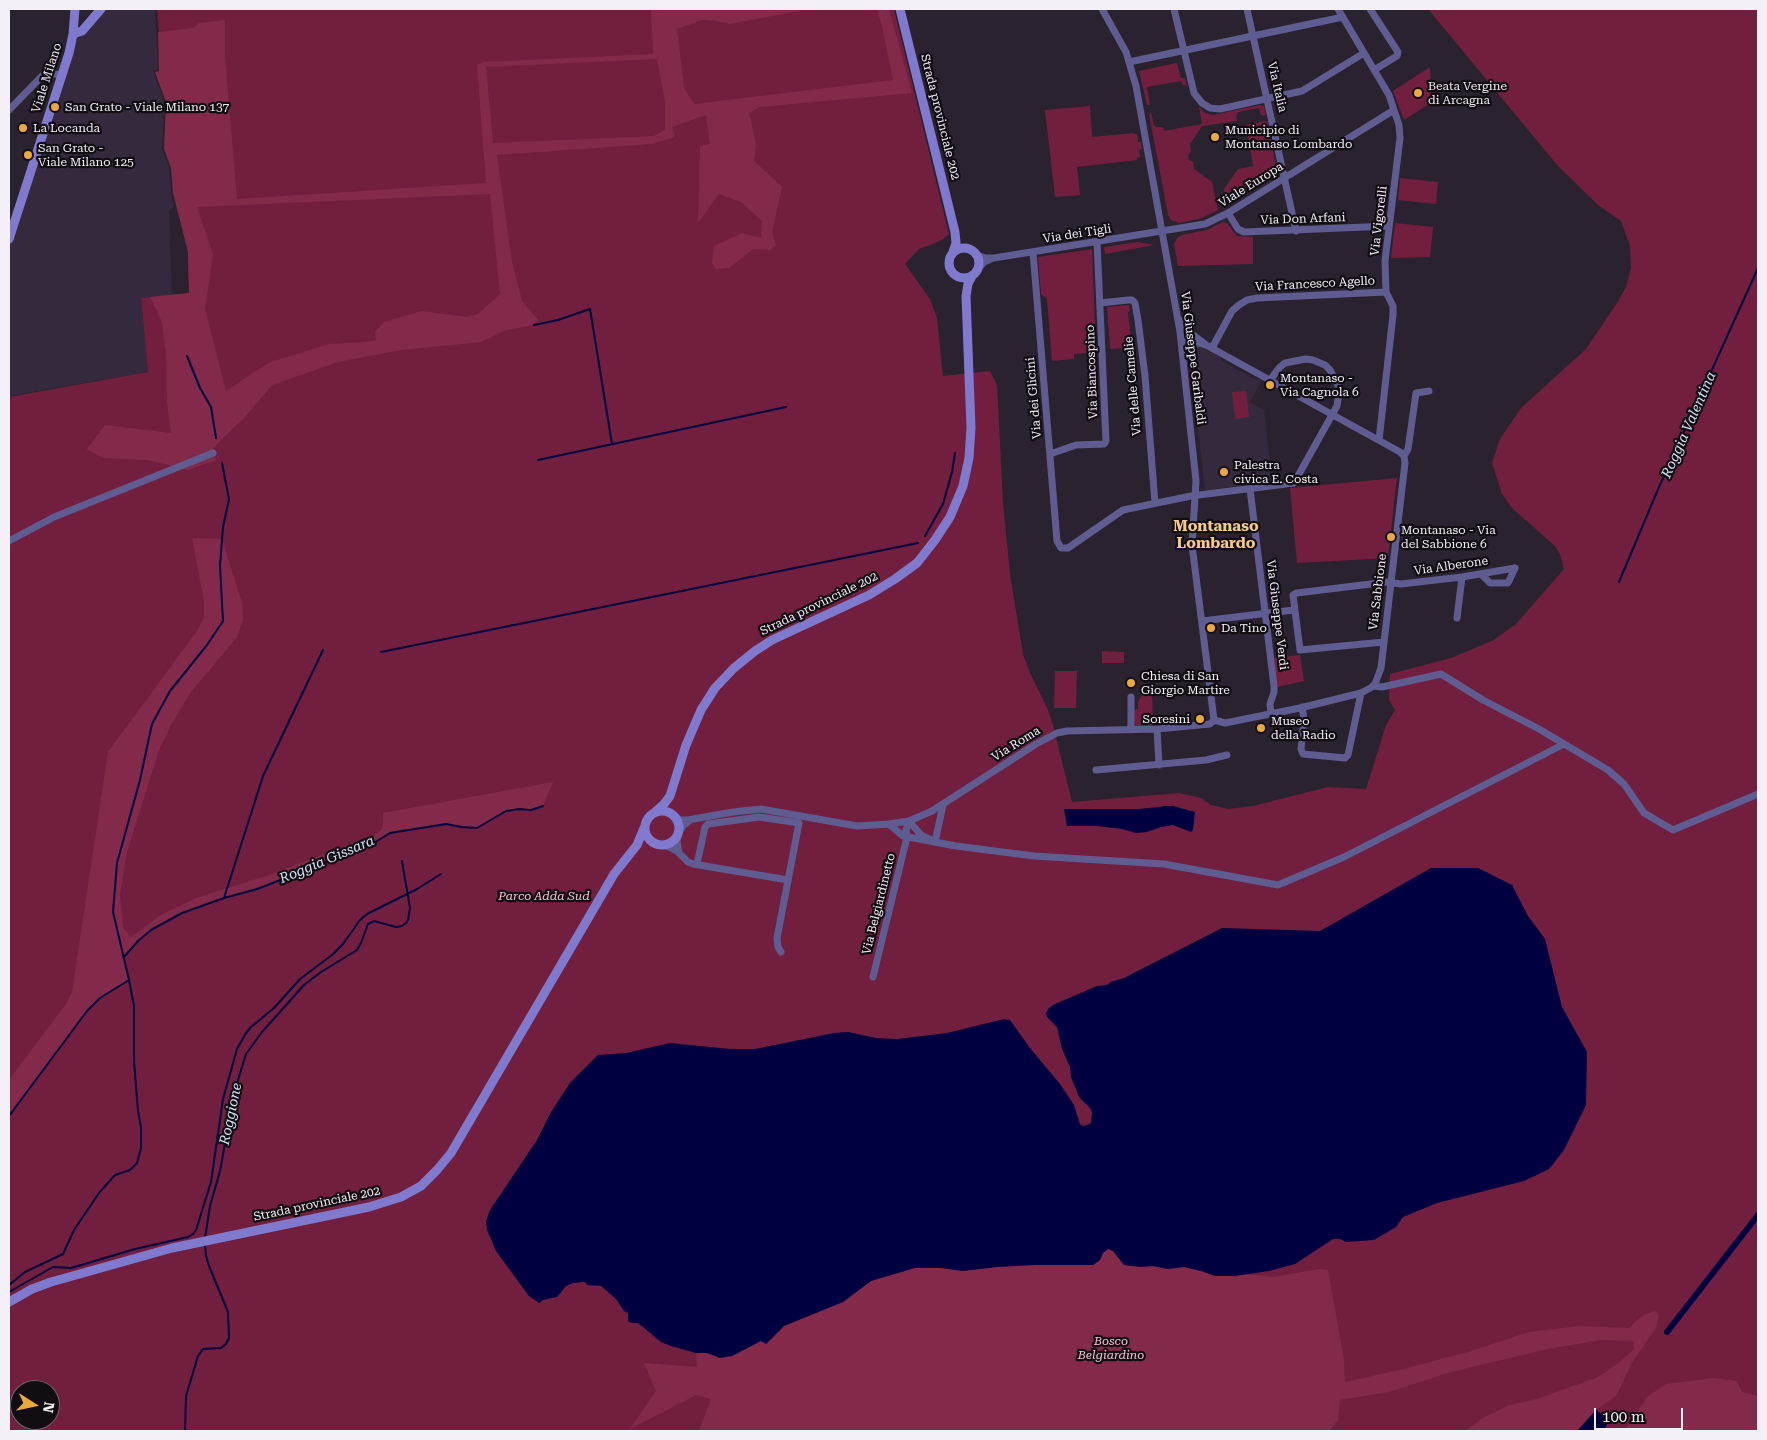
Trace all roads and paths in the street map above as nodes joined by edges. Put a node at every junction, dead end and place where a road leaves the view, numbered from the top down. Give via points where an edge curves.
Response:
1 (900, 9) edge
2 (1102, 9) edge
3 (1174, 9) edge
4 (1247, 9) edge
5 (1370, 9) edge
6 (75, 11) edge
7 (98, 12) edge
8 (1341, 12) edge
9 (73, 34) junction
10 (1254, 36) junction
11 (1184, 51) junction
12 (1364, 53) junction
13 (1129, 62) junction
14 (1374, 70) junction
15 (61, 75) junction
16 (1268, 99) junction
17 (9, 110) edge
18 (1394, 110) junction
19 (1284, 177) junction
20 (1228, 213) junction
21 (1389, 226) junction
22 (1296, 231) junction
23 (955, 232) junction
24 (1164, 232) junction
25 (9, 239) edge
26 (1097, 242) junction
27 (965, 248) junction
28 (953, 252) junction
29 (1033, 252) junction
30 (976, 255) junction
31 (994, 258) junction
32 (975, 272) junction
33 (956, 277) junction
34 (1386, 292) junction
35 (966, 296) junction
36 (1100, 303) junction
37 (1178, 316) junction
38 (1193, 335) junction
39 (1182, 340) junction
40 (1191, 344) junction
41 (1210, 347) junction
42 (1184, 359) junction
43 (1270, 380) junction
44 (1429, 391) dead end
45 (1333, 415) junction
46 (1379, 440) junction
47 (213, 453) dead end
48 (1050, 454) junction
49 (1404, 456) junction
50 (1250, 489) junction
51 (1195, 495) junction
52 (1155, 503) junction
53 (9, 541) edge
54 (1480, 574) junction
55 (1462, 577) junction
56 (1390, 582) junction
57 (1294, 610) junction
58 (1265, 613) junction
59 (1457, 618) dead end
60 (1202, 621) junction
61 (1384, 642) junction
62 (1373, 686) junction
63 (1361, 693) junction
64 (1131, 697) dead end
65 (1302, 707) junction
66 (1271, 714) junction
67 (1214, 720) junction
68 (1157, 729) junction
69 (1131, 730) junction
70 (1564, 744) junction
71 (1227, 755) dead end
72 (1159, 765) junction
73 (1096, 770) dead end
74 (674, 784) junction
75 (1758, 794) edge
76 (943, 805) junction
77 (655, 812) junction
78 (676, 817) junction
79 (918, 817) junction
80 (692, 818) junction
81 (909, 820) junction
82 (889, 824) junction
83 (915, 826) junction
84 (644, 828) junction
85 (678, 834) junction
86 (907, 837) junction
87 (935, 842) junction
88 (655, 844) junction
89 (665, 845) junction
90 (632, 851) junction
91 (680, 853) junction
92 (697, 864) junction
93 (788, 880) junction
94 (781, 952) dead end
95 (873, 977) dead end
96 (9, 1302) edge

1 - 23 street, Strada provinciale 202
2 - 13 street, Via Giuseppe Garibaldi
3 - 11 street
4 - 10 street, Via Italia
5 - 14 street via 1398,52 1397,56
6 - 7 street via 89,16
6 - 9 street, Viale Milano
7 - 9 street via 82,31
8 - 10 street
8 - 12 street, Via Vigorelli
9 - 15 street, Viale Milano
10 - 11 street
10 - 16 street, Via Italia
11 - 13 street
11 - 16 street via 1194,93 1210,108 1220,109
12 - 14 street, Via Vigorelli
12 - 16 street via 1302,91
13 - 24 street, Via Giuseppe Garibaldi
14 - 18 street, Via Vigorelli
15 - 17 street via 44,74
15 - 25 street, Viale Milano
16 - 19 street, Via Italia
18 - 19 street, Viale Europa
18 - 21 street, Via Vigorelli via 1400,138
19 - 20 street, Viale Europa
19 - 22 street, Via Italia
20 - 22 street, Via Don Arfani via 1242,232
20 - 24 street, Viale Europa via 1205,224
21 - 22 street, Via Don Arfani
21 - 34 street, Via Vigorelli via 1385,255
23 - 27 street, Strada provinciale 202
23 - 28 street, Strada provinciale 202
24 - 26 street, Via dei Tigli
24 - 37 street, Via Giuseppe Garibaldi
26 - 29 street, Via dei Tigli
26 - 36 street, Via Biancospino
27 - 28 street
27 - 30 street, Strada provinciale 202
28 - 33 street, Strada provinciale 202 via 948,263
29 - 31 street, Via dei Tigli
29 - 48 street, Via dei Glicini
30 - 31 street, Via dei Tigli
30 - 32 street, Strada provinciale 202
31 - 32 street, Via dei Tigli via 984,262
32 - 33 street via 964,278
32 - 35 street, Strada provinciale 202
33 - 35 street, Strada provinciale 202 via 964,286
34 - 41 street, Via Francesco Agello via 1247,300 1232,312
34 - 46 street, Via Vigorelli via 1393,306 1393,315
35 - 74 street, Strada provinciale 202 via 971,428 969,458 963,486 950,517 917,563 896,579 772,640 734,668 715,688 696,719
36 - 48 street, Via Biancospino via 1106,441 1104,444 1076,445
36 - 52 street, Via delle Camelie via 1132,300 1134,303 1145,376
37 - 38 street
37 - 39 street, Via Giuseppe Garibaldi
38 - 39 street via 1184,336
38 - 41 street
39 - 40 street
39 - 42 street, Via Giuseppe Garibaldi
40 - 41 street
40 - 42 street via 1186,348
41 - 43 street
42 - 51 street, Via Giuseppe Garibaldi via 1196,476
43 - 45 street
43 - 45 street via 1280,367 1292,360 1320,362 1330,370 1338,385 1339,400
44 - 49 street, Via Sabbione via 1416,393 1408,449
45 - 46 street
45 - 50 street via 1294,484
46 - 49 street
47 - 53 street via 54,517
48 - 52 street, Via dei Glicini via 1059,547 1065,549 1123,510
49 - 56 street, Via Sabbione
50 - 51 street
50 - 58 street, Via Giuseppe Verdi
51 - 52 street
51 - 60 street, Via Giuseppe Garibaldi via 1192,545
54 - 54 street, Via Alberone via 1515,568 1508,583 1490,583
54 - 55 street, Via Alberone
55 - 56 street, Via Alberone via 1401,584
55 - 59 street
56 - 57 street, Via Alberone via 1297,593 1293,595
56 - 61 street, Via Sabbione
57 - 58 street
57 - 61 street via 1300,650
58 - 60 street
58 - 66 street, Via Giuseppe Verdi via 1274,686
60 - 67 street, Via Giuseppe Garibaldi
61 - 62 street, Via Sabbione via 1380,674
62 - 63 street
62 - 70 street via 1382,688 1441,674
63 - 65 street, Via Roma
63 - 65 street via 1345,758 1303,754
64 - 69 street
65 - 66 street, Via Roma
66 - 67 street, Via Roma via 1225,723
67 - 68 street, Via Roma via 1210,724
68 - 69 street, Via Roma
68 - 72 street
69 - 76 street, Via Roma via 1057,733
70 - 75 street via 1608,770 1624,784 1644,813 1673,830
70 - 87 street via 1344,857 1278,885 1164,864 1034,856
71 - 72 street
72 - 73 street
74 - 77 street, Strada provinciale 202 via 666,802
74 - 78 street, Strada provinciale 202 via 671,805
76 - 79 street, Via Roma
76 - 87 street
77 - 78 street via 666,811
77 - 84 street, Strada provinciale 202 via 647,818
78 - 80 street, Via Roma via 683,820
78 - 85 street, Strada provinciale 202
79 - 81 street, Via Roma
79 - 83 street
80 - 82 street, Via Roma via 760,809 857,826
80 - 85 street
81 - 82 street, Via Roma
81 - 83 street
81 - 86 street, Via Belgiardinetto
82 - 86 street
83 - 86 street
83 - 87 street via 922,835
84 - 88 street via 647,837
84 - 90 street, Strada provinciale 202
85 - 89 street
85 - 91 street
86 - 87 street
86 - 95 street, Via Belgiardinetto
88 - 89 street
88 - 90 street via 642,845
89 - 91 street
90 - 96 street, Strada provinciale 202 via 614,874 451,1153 430,1178 410,1193 369,1207 172,1248 48,1283
91 - 92 street via 688,862
92 - 93 street
92 - 93 street via 706,825 749,817 773,818 799,823
93 - 94 street via 777,938

